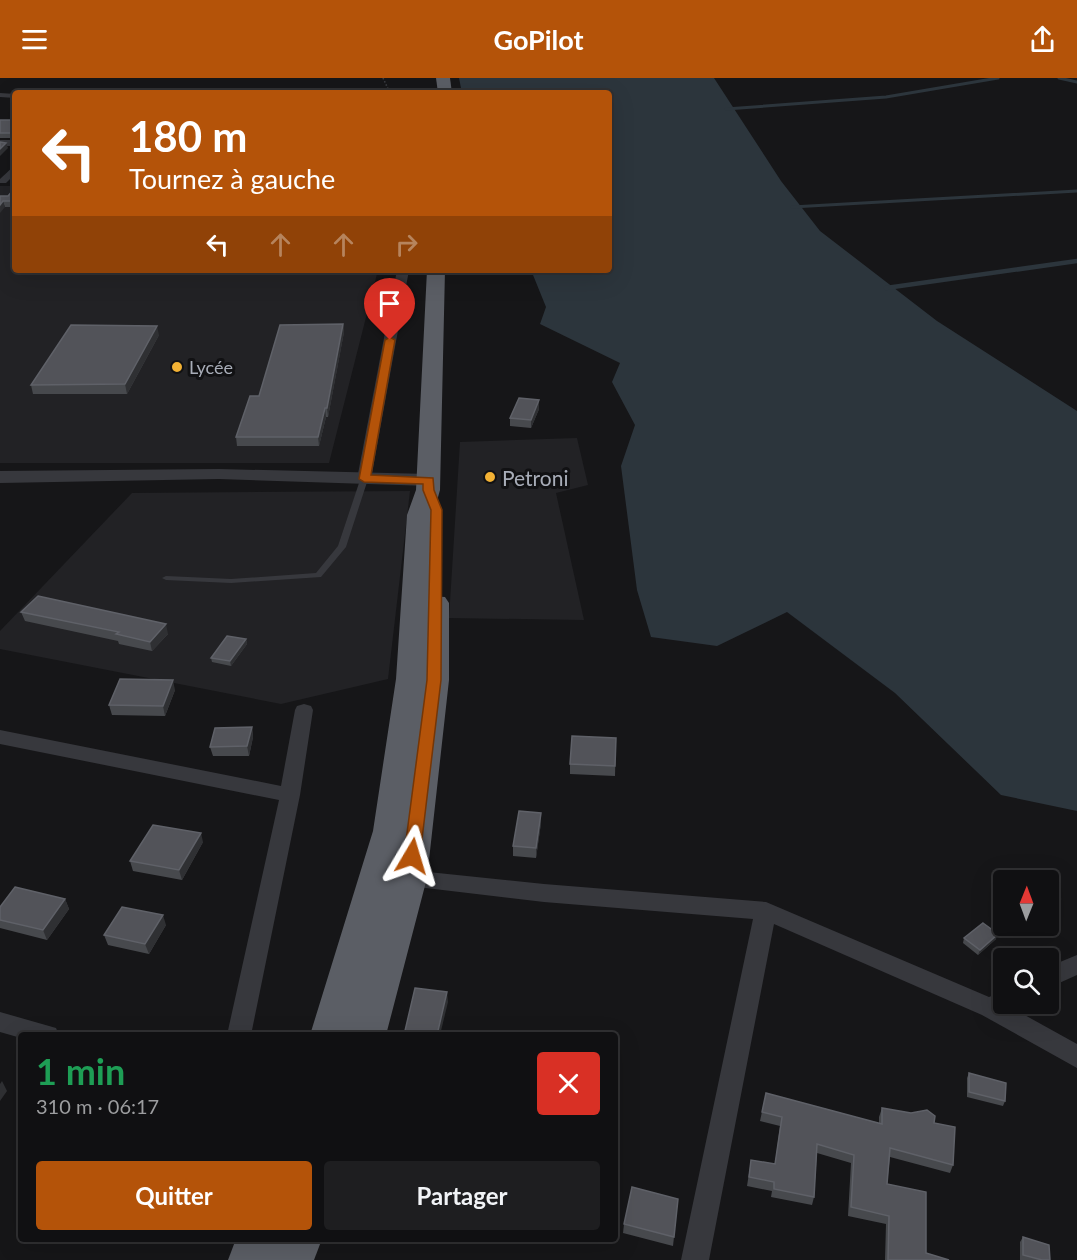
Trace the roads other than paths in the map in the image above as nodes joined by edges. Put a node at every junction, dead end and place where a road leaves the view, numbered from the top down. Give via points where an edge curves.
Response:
1 (12, 171) edge
2 (1, 181) edge
3 (402, 273) edge
4 (436, 273) edge
5 (0, 477) edge
6 (364, 479) junction
7 (429, 485) junction
8 (166, 578) dead end
9 (304, 710) dead end
10 (0, 737) edge
11 (290, 795) junction
12 (409, 878) junction
13 (766, 911) junction
14 (1077, 964) edge
15 (1059, 973) edge
16 (993, 1003) edge
17 (1011, 1014) edge
18 (0, 1022) edge
19 (36, 1032) edge
20 (240, 1032) edge
21 (331, 1032) edge
22 (367, 1032) edge
23 (1077, 1057) edge
24 (258, 1242) edge
25 (298, 1242) edge
26 (251, 1260) edge
27 (291, 1260) edge
28 (695, 1260) edge

1 - 2 street
3 - 6 street
4 - 7 highway
5 - 6 street via 219,474
6 - 7 street
6 - 8 lane via 342,547 318,575 231,582
7 - 12 highway via 436,510 434,680
7 - 21 highway via 420,514 411,679 390,831
9 - 11 street
10 - 11 street
11 - 20 street
12 - 13 street
12 - 22 highway
13 - 16 street
13 - 28 street
14 - 15 street
17 - 23 street
18 - 19 street
24 - 26 highway
25 - 27 highway

